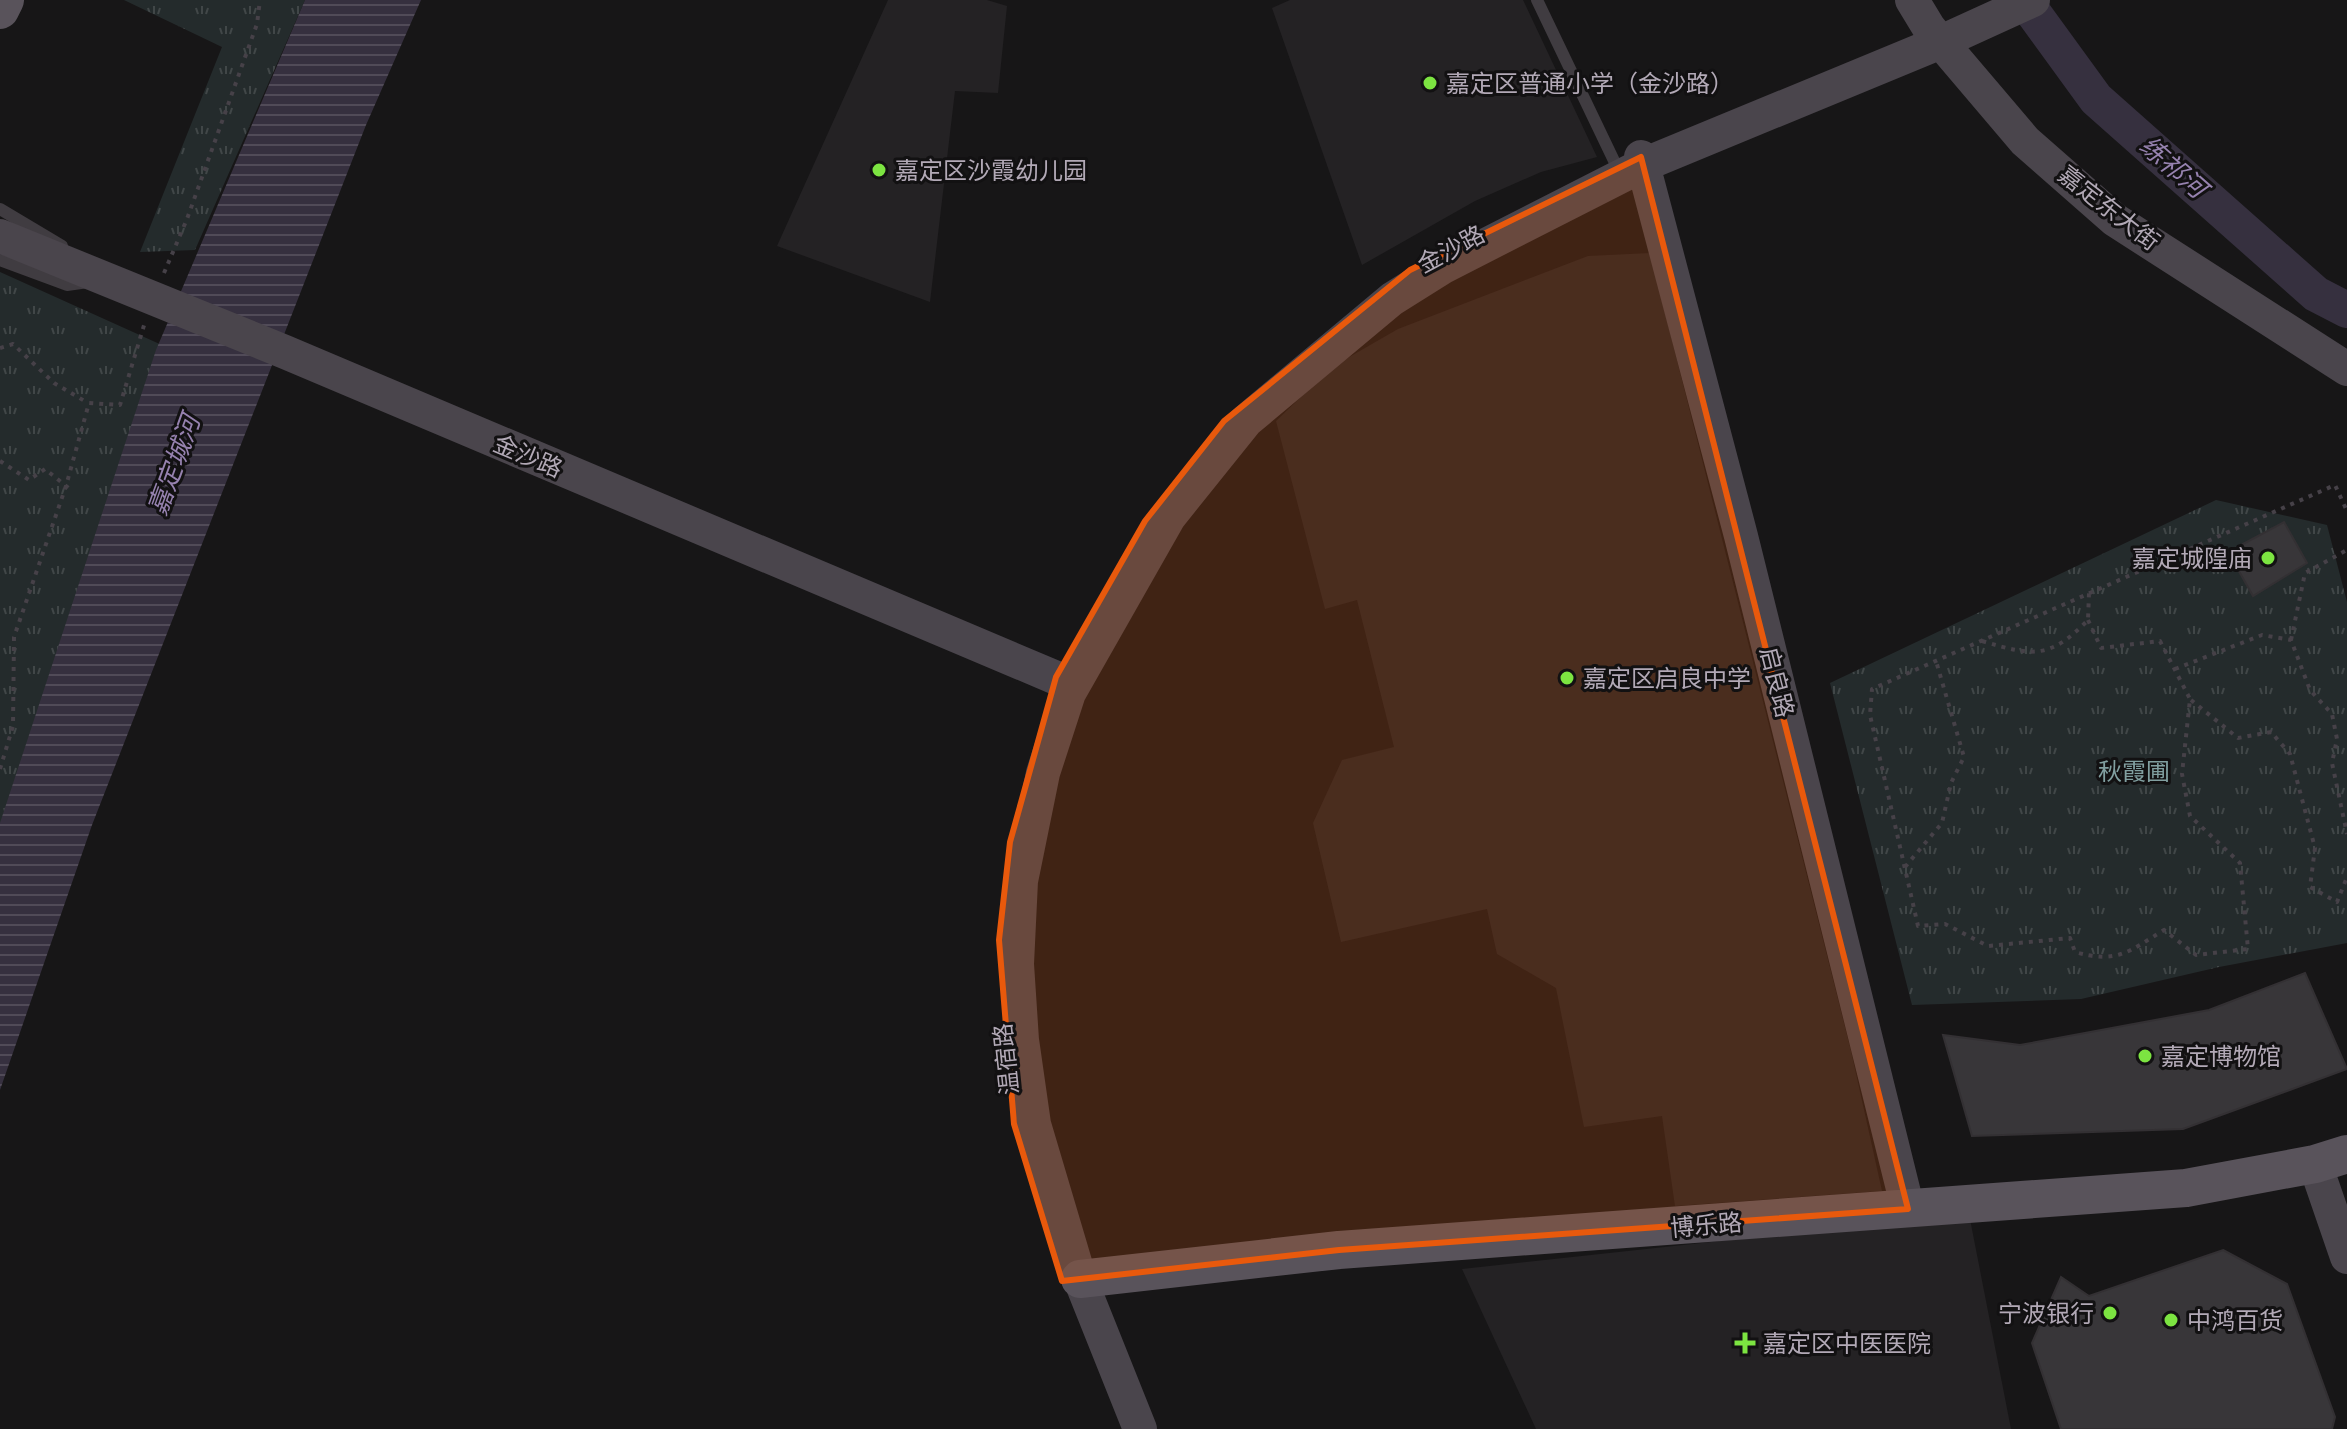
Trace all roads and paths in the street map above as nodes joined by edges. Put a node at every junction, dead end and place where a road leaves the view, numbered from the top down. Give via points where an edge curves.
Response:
1 (5, 0) edge
2 (260, 0) edge
3 (1537, 0) edge
4 (1989, 0) edge
5 (2033, 0) edge
6 (0, 10) edge
7 (1927, 23) edge
8 (1634, 163) junction
9 (0, 209) edge
10 (0, 236) edge
11 (0, 260) edge
12 (106, 279) junction
13 (159, 301) junction
14 (0, 348) edge
15 (2347, 369) edge
16 (89, 403) junction
17 (0, 461) edge
18 (66, 486) junction
19 (71, 490) dead end
20 (2347, 511) edge
21 (2347, 550) edge
22 (2089, 593) junction
23 (2088, 620) junction
24 (2291, 640) junction
25 (1981, 641) junction
26 (1936, 661) junction
27 (2175, 669) junction
28 (1064, 681) junction
29 (2190, 699) junction
30 (0, 769) edge
31 (2347, 834) edge
32 (1905, 867) junction
33 (2347, 877) edge
34 (2332, 1159) edge
35 (2347, 1196) edge
36 (1908, 1209) junction
37 (2347, 1257) edge
38 (1071, 1280) junction
39 (1121, 1429) edge
40 (1140, 1429) edge

1 - 6 main road
2 - 13 path via 257,24
3 - 8 lane
4 - 7 street, 金沙路
5 - 7 street
7 - 8 street, 金沙路
7 - 15 street, 嘉定东大街 via 2025,141 2115,220
8 - 28 street, 金沙路 via 1559,193 1410,270 1315,341 1224,421 1145,521
8 - 36 street, 启良路 via 1741,536
9 - 12 lane
10 - 12 street, 金沙路
11 - 12 lane via 67,285
12 - 13 street, 金沙路
13 - 16 path via 120,405
13 - 28 street, 金沙路
14 - 16 path via 13,344 54,383
16 - 18 path
17 - 18 path via 29,480 45,469
18 - 19 path
18 - 30 path via 14,637 13,726
20 - 22 path via 2335,485
21 - 24 path via 2305,573
22 - 23 path
22 - 25 path
23 - 25 path via 2067,641 2029,655
23 - 27 path via 2101,648 2160,641
24 - 27 path via 2262,635
24 - 31 path via 2310,690 2332,714 2337,739 2332,763
25 - 26 path
26 - 32 path via 1964,757 1951,783 1942,823
26 - 32 path via 1872,689 1870,715
27 - 29 path
28 - 38 street via 1021,881 1017,964 1034,1124
29 - 32 path via 2182,774 2190,816 2240,863 2248,949 2196,955 2164,930 2126,953 2101,960 2075,952 2070,938 1988,946 1945,924 1918,926
29 - 33 path via 2238,738 2271,732 2290,754 2315,848 2310,887 2337,902
34 - 35 street
34 - 36 main road, 博乐路 via 2186,1188
34 - 37 street
36 - 38 main road, 博乐路 via 1339,1250
38 - 39 street
38 - 40 street

